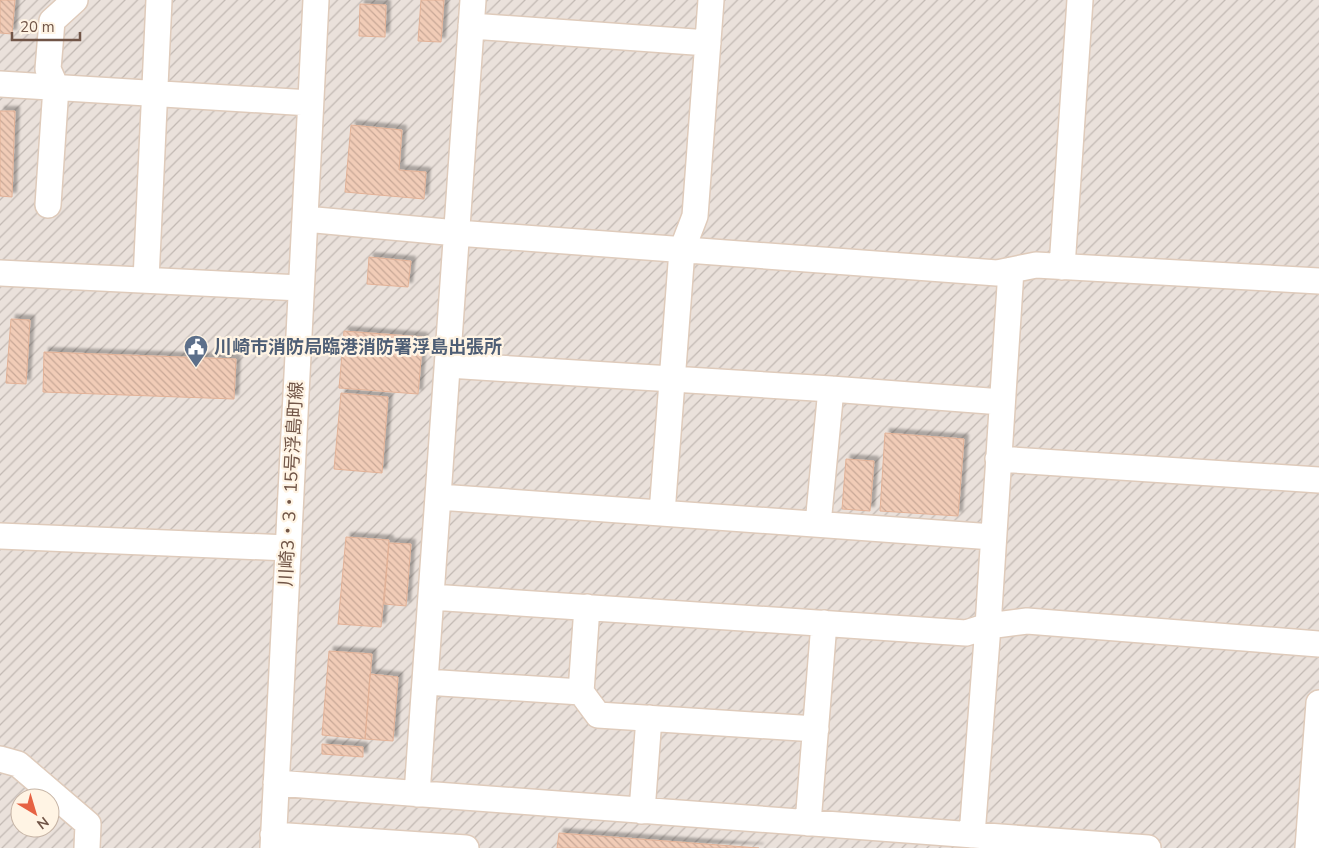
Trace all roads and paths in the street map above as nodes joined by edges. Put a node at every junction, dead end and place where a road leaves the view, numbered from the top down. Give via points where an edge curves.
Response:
1 (75, 0) edge
2 (159, 0) edge
3 (316, 0) edge
4 (473, 0) edge
5 (711, 0) edge
6 (1080, 0) edge
7 (471, 26) junction
8 (708, 43) junction
9 (0, 84) edge
10 (56, 87) junction
11 (155, 93) junction
12 (310, 103) junction
13 (48, 205) dead end
14 (305, 219) junction
15 (457, 234) junction
16 (682, 250) junction
17 (1062, 266) junction
18 (2, 270) edge
19 (1011, 270) junction
20 (146, 280) junction
21 (1319, 281) edge
22 (301, 288) junction
23 (448, 365) junction
24 (671, 379) junction
25 (831, 389) junction
26 (1002, 402) junction
27 (998, 459) junction
28 (1319, 480) edge
29 (439, 497) junction
30 (662, 513) junction
31 (818, 524) junction
32 (0, 536) edge
33 (993, 537) junction
34 (288, 548) junction
35 (431, 597) junction
36 (587, 607) junction
37 (824, 623) junction
38 (988, 626) junction
39 (1319, 644) edge
40 (426, 682) junction
41 (581, 692) junction
42 (1319, 704) edge
43 (649, 718) junction
44 (816, 729) junction
45 (0, 759) edge
46 (276, 783) junction
47 (418, 794) junction
48 (642, 811) junction
49 (808, 823) junction
50 (972, 835) junction
51 (273, 841) edge
52 (334, 844) edge
53 (87, 848) edge
54 (466, 848) edge
55 (1148, 848) edge
56 (1308, 848) edge

1 - 10 street via 52,21 48,69
2 - 11 street
3 - 12 street, 川崎3・3・15号浮島町線
4 - 7 street
5 - 8 street
6 - 17 street
7 - 8 street
7 - 15 street
8 - 16 street via 695,216
9 - 10 street
10 - 11 street
10 - 13 street
11 - 12 street
11 - 20 street
12 - 14 street, 川崎3・3・15号浮島町線
14 - 15 street
14 - 22 street, 川崎3・3・15号浮島町線
15 - 16 street
15 - 23 street
16 - 19 street via 996,273
16 - 24 street
17 - 19 street via 1036,265
17 - 21 street
18 - 20 street
19 - 26 street
20 - 22 street
22 - 34 street, 川崎3・3・15号浮島町線
23 - 24 street
23 - 29 street
24 - 25 street
24 - 30 street
25 - 26 street
25 - 31 street
26 - 27 street
27 - 28 street
27 - 33 street
29 - 30 street
29 - 35 street
30 - 31 street
31 - 33 street
32 - 34 street
33 - 38 street
34 - 46 street, 川崎3・3・15号浮島町線
35 - 36 street
35 - 40 street
36 - 37 street
36 - 41 street
37 - 38 street via 966,633
37 - 44 street
38 - 39 street via 1027,621
38 - 50 street
40 - 41 street
40 - 47 street
41 - 43 street via 598,715
42 - 56 street
43 - 44 street
43 - 48 street
44 - 49 street
45 - 53 street via 18,764 88,824
46 - 47 street
46 - 51 street, 川崎3・3・15号浮島町線
47 - 48 street
48 - 49 street
49 - 50 street
50 - 55 street
51 - 52 street
52 - 54 street

